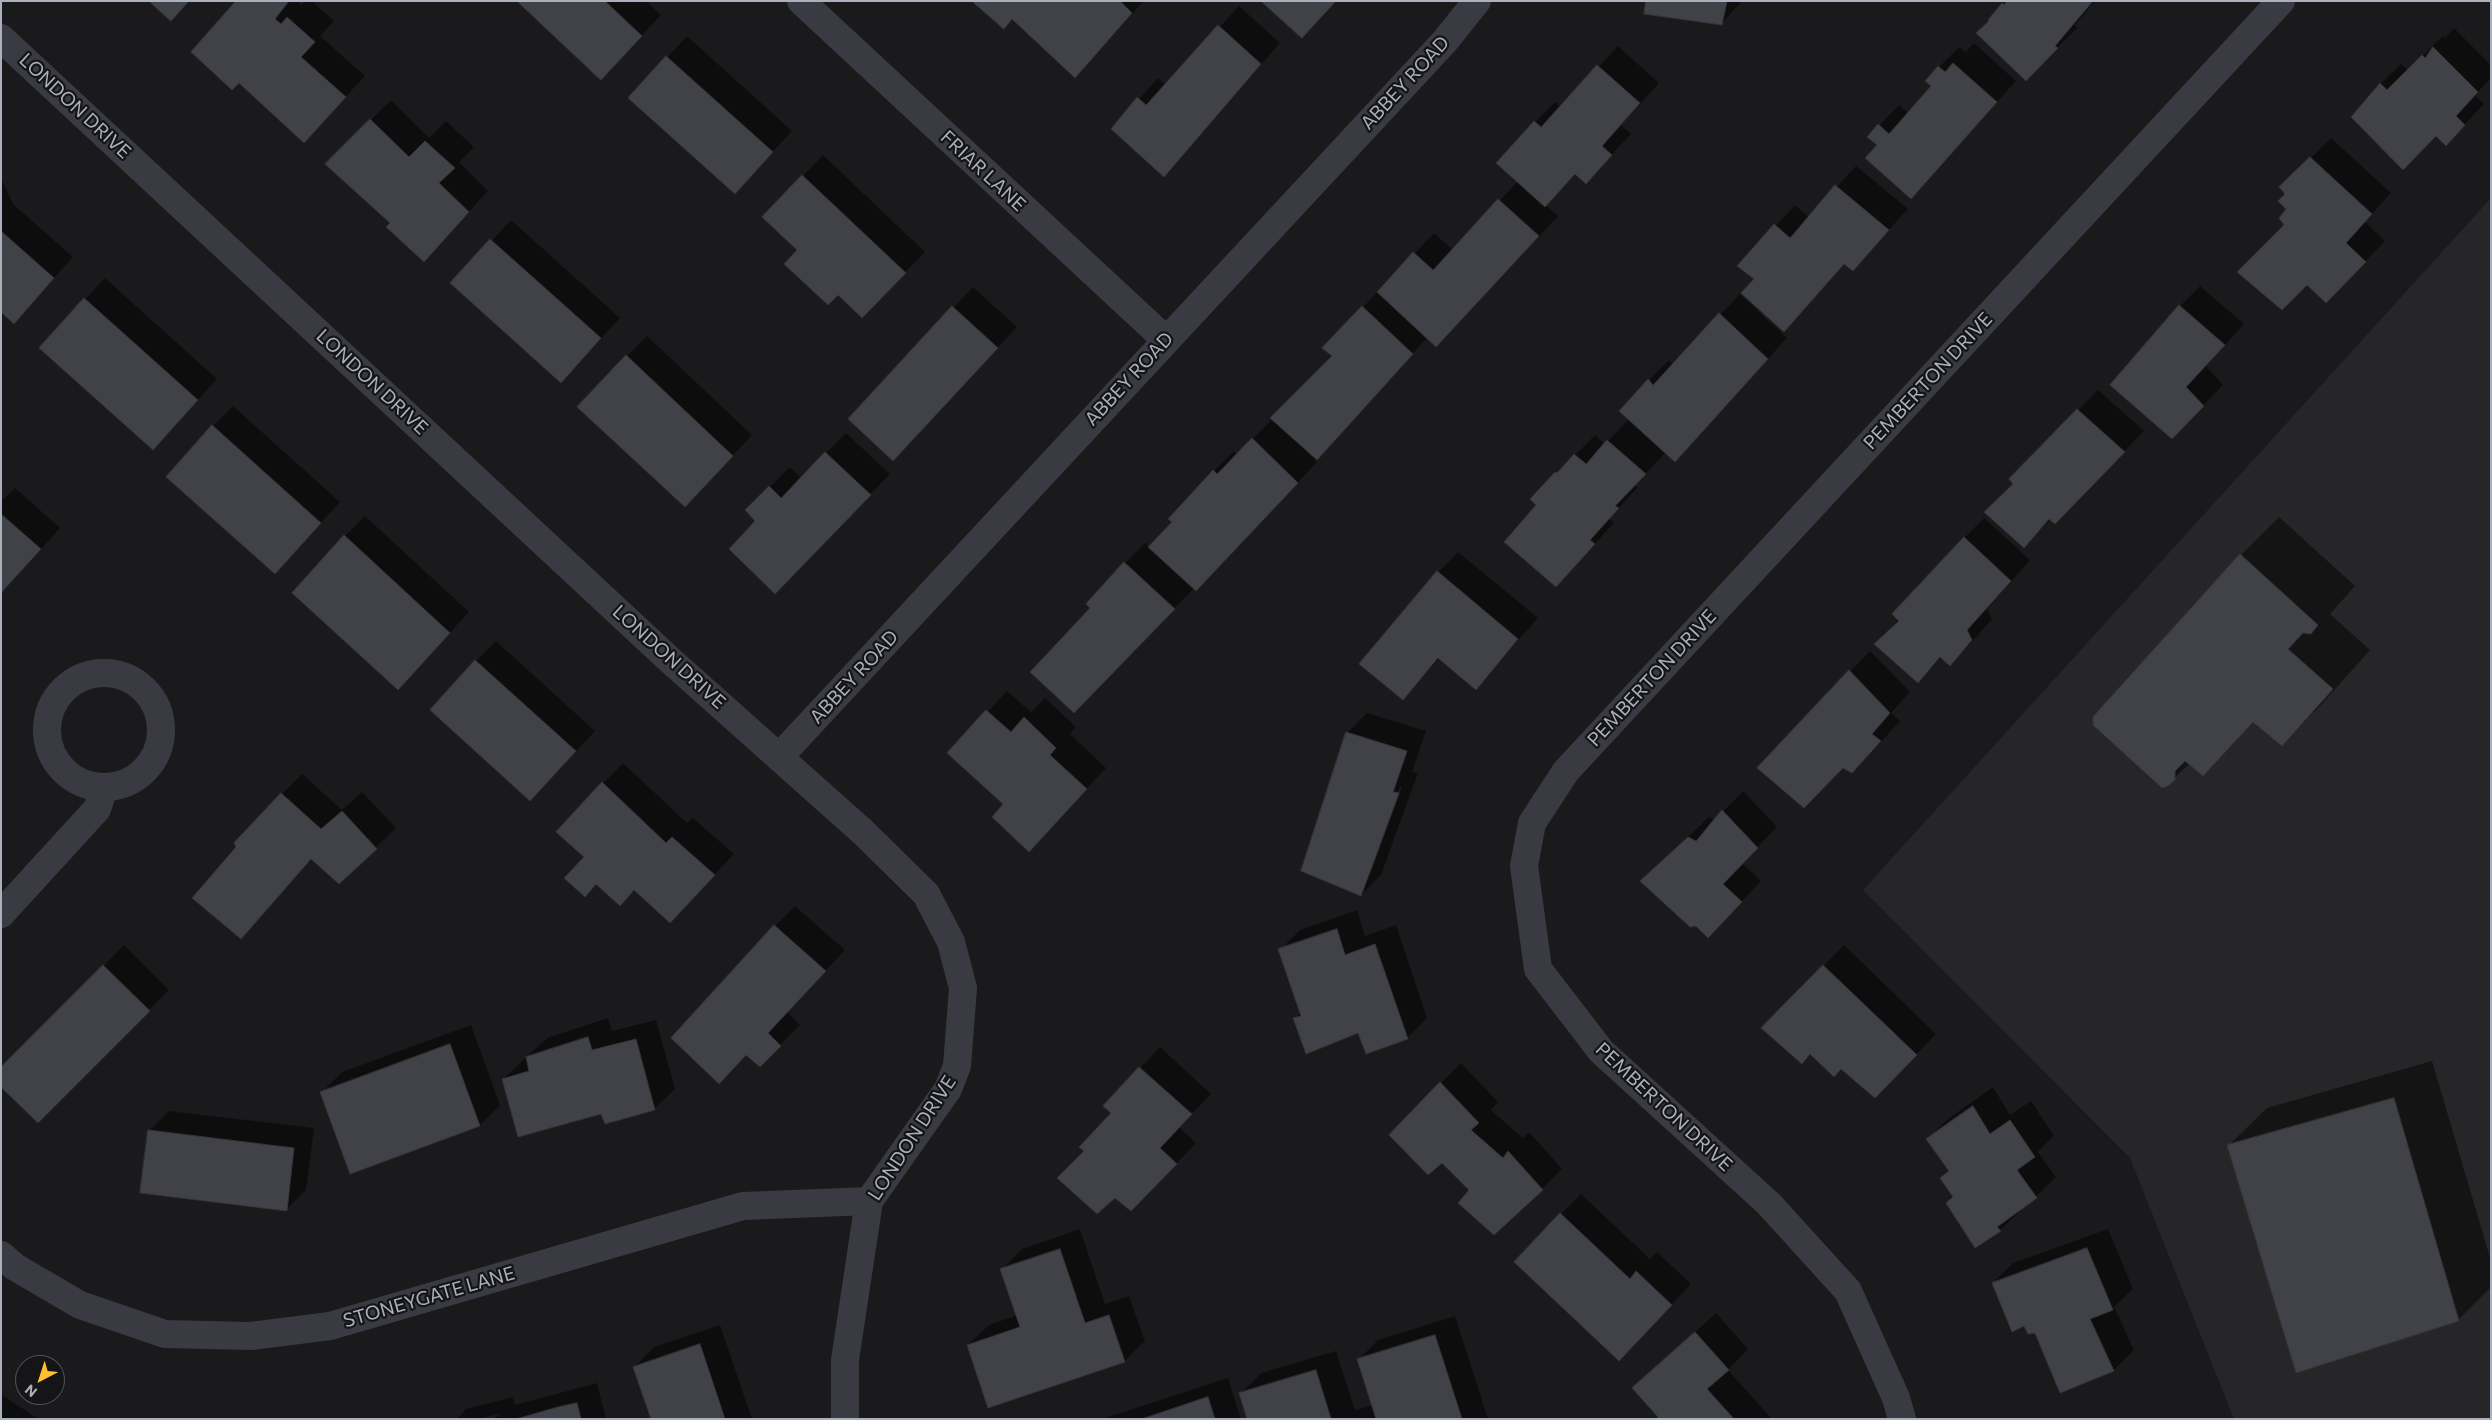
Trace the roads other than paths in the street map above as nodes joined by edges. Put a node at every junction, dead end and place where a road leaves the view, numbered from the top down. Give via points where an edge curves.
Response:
1 (801, 1) edge
2 (1477, 1) edge
3 (2282, 1) edge
4 (1, 38) edge
5 (1166, 340) junction
6 (780, 756) junction
7 (104, 788) junction
8 (1, 914) edge
9 (869, 1200) junction
10 (1, 1255) edge
11 (845, 1419) edge
12 (1902, 1419) edge

1 - 5 street, FRIAR LANE
2 - 5 street, ABBEY ROAD via 1445,41
3 - 12 street, PEMBERTON DRIVE via 1566,771 1532,823 1524,866 1538,969 1600,1051 1769,1204 1848,1291 1896,1398
4 - 6 street, LONDON DRIVE via 671,661
5 - 6 street, ABBEY ROAD
6 - 9 street, LONDON DRIVE via 926,894 951,942 963,988 957,1066 948,1089
7 - 7 street via 126,783 145,770 158,752 162,730 158,708 145,689 126,676 104,672 82,676 63,689 51,707 46,729 51,751 64,770 82,783
7 - 8 street via 97,809
9 - 10 street, STONEYGATE LANE via 743,1206 330,1326 251,1336 165,1334 80,1305 15,1267
9 - 11 street, LONDON DRIVE via 845,1360

